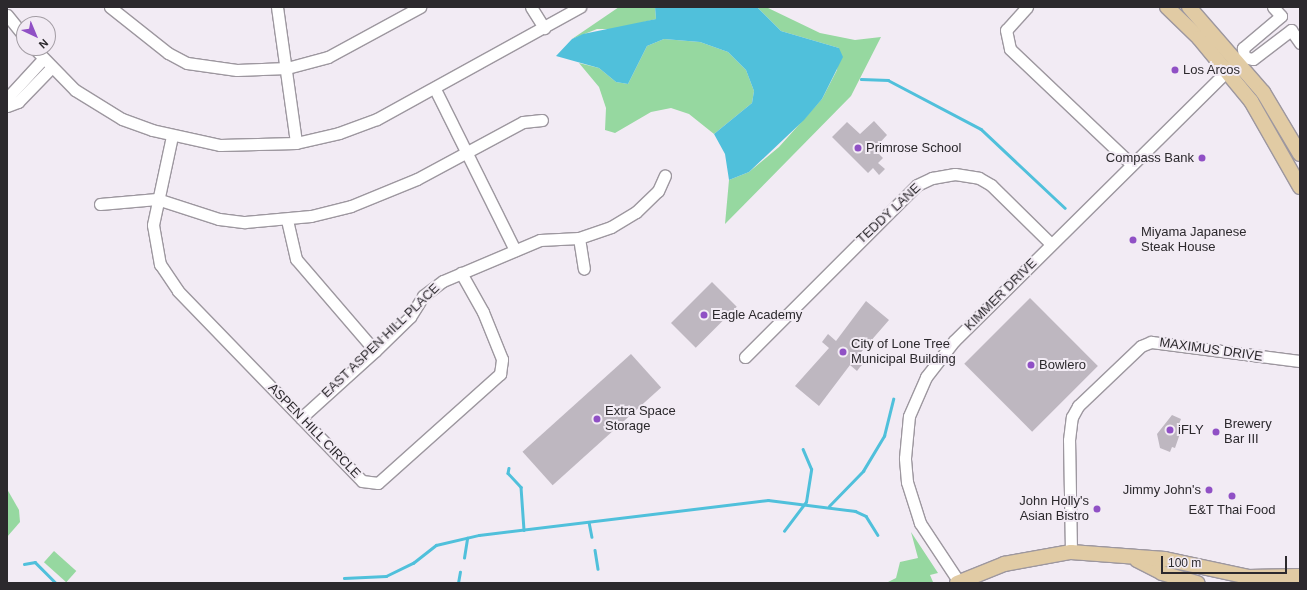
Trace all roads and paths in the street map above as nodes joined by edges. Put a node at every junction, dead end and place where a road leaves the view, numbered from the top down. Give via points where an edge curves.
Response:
1 (110, 7) edge
2 (277, 7) edge
3 (420, 7) edge
4 (531, 7) edge
5 (580, 7) edge
6 (1027, 7) edge
7 (1167, 7) edge
8 (1189, 7) edge
9 (1273, 7) edge
10 (7, 15) edge
11 (16, 26) edge
12 (544, 28) junction
13 (1300, 43) edge
14 (41, 56) edge
15 (43, 59) junction
16 (1239, 61) junction
17 (51, 68) junction
18 (287, 68) junction
19 (1227, 70) junction
20 (435, 89) junction
21 (8, 105) edge
22 (542, 120) dead end
23 (172, 136) junction
24 (296, 143) junction
25 (469, 152) junction
26 (1300, 154) edge
27 (1131, 164) junction
28 (665, 175) dead end
29 (1300, 187) edge
30 (157, 199) junction
31 (100, 204) dead end
32 (288, 220) junction
33 (579, 238) junction
34 (1051, 244) junction
35 (515, 250) junction
36 (584, 269) dead end
37 (461, 273) junction
38 (375, 351) junction
39 (745, 357) dead end
40 (1300, 361) edge
41 (301, 418) junction
42 (1070, 552) junction
43 (1135, 559) junction
44 (1162, 573) junction
45 (1297, 576) edge
46 (1219, 577) edge
47 (958, 582) edge
48 (1198, 583) edge

1 - 18 street via 168,53 187,63 237,70
2 - 18 street
3 - 18 street via 360,42 328,57
4 - 12 street
5 - 12 street
6 - 27 street via 1006,30 1010,49
7 - 19 main road
8 - 16 main road
9 - 13 street via 1282,16 1244,48 1244,57 1253,58 1291,30
10 - 11 street
12 - 20 street
14 - 15 street
15 - 17 street
15 - 21 street via 10,95
16 - 19 street, KIMMER DRIVE
16 - 26 main road via 1263,92
17 - 21 street via 18,102
17 - 23 street via 101,107 122,119
18 - 24 street
19 - 27 street, KIMMER DRIVE
19 - 29 main road via 1271,133
20 - 24 street via 377,119 339,133
20 - 25 street
22 - 25 street via 524,122
23 - 24 street via 220,145
23 - 30 street, ASPEN HILL CIRCLE
25 - 32 street via 351,206
25 - 35 street
27 - 34 street, KIMMER DRIVE
28 - 33 street, EAST ASPEN HILL PLACE via 658,191 636,212 611,227
30 - 31 street
30 - 32 street via 219,219
30 - 41 street, ASPEN HILL CIRCLE via 153,225 156,250 178,291
32 - 38 street via 296,258
33 - 35 street, EAST ASPEN HILL PLACE via 540,240
33 - 36 street
34 - 39 street, TEDDY LANE via 991,185 979,178 955,174 932,178 917,185
34 - 47 street, KIMMER DRIVE via 937,360 909,416 905,458 917,516
35 - 37 street, EAST ASPEN HILL PLACE
37 - 38 street, EAST ASPEN HILL PLACE via 423,296 410,317
37 - 41 street, ASPEN HILL CIRCLE via 483,312 502,360 500,374 378,483 362,481
38 - 41 street, EAST ASPEN HILL PLACE
40 - 42 street, MAXIMUS DRIVE via 1151,342 1141,346 1078,406 1072,417 1069,448
42 - 43 main road
42 - 47 main road via 1016,560
43 - 44 main road
43 - 46 main road via 1165,559
44 - 46 main road via 1173,569
44 - 48 main road
45 - 46 main road

